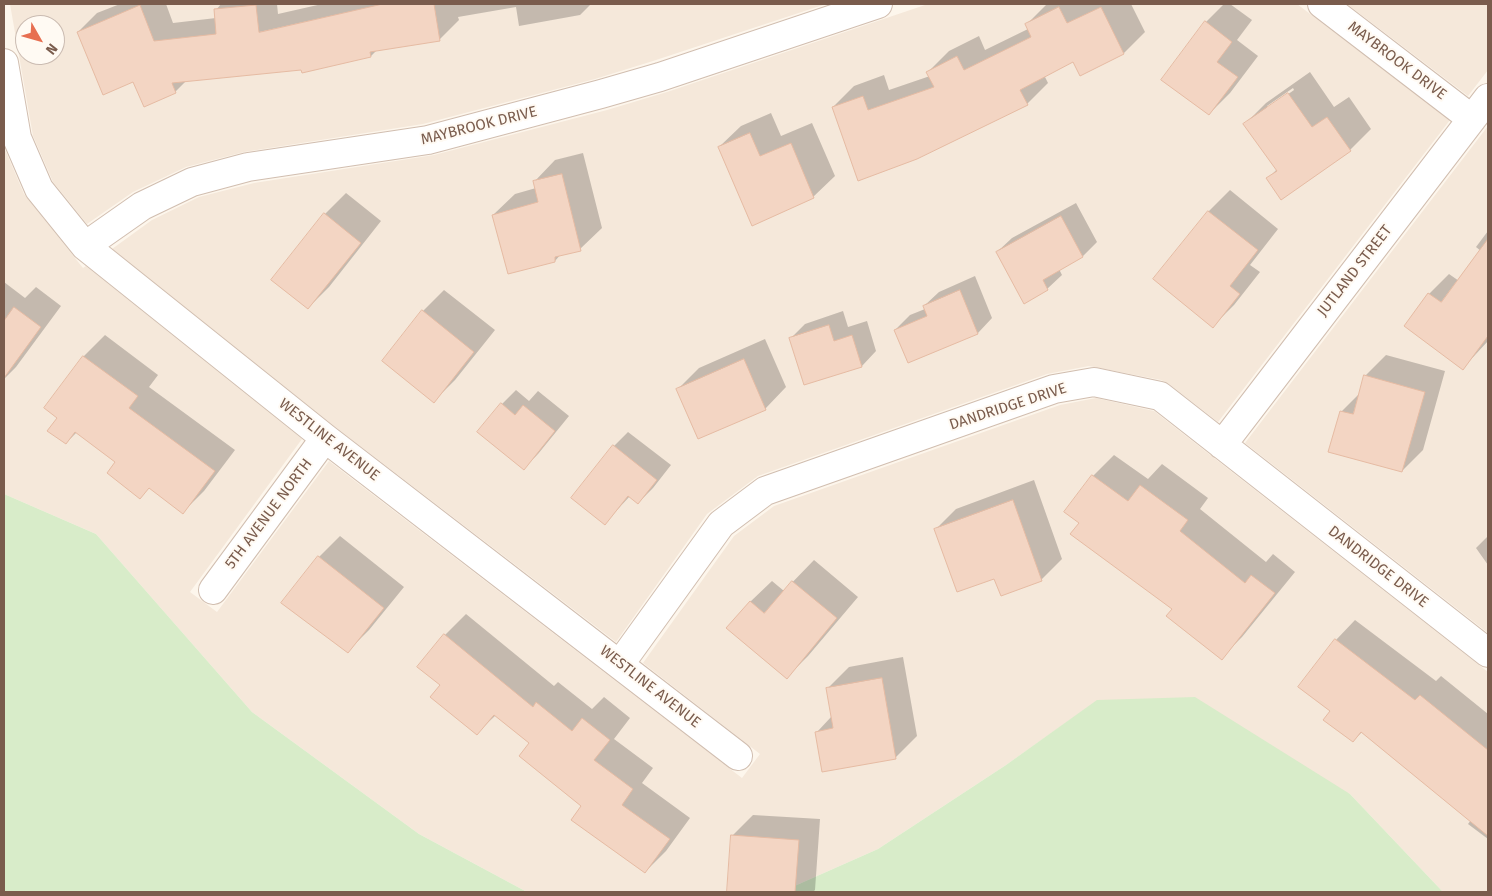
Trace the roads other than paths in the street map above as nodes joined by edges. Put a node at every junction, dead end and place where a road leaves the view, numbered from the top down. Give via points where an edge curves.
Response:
1 (878, 4) edge
2 (1322, 4) edge
3 (4, 63) edge
4 (1480, 108) edge
5 (85, 246) junction
6 (325, 438) junction
7 (1222, 445) junction
8 (213, 590) dead end
9 (1488, 653) edge
10 (620, 664) junction
11 (738, 756) dead end

1 - 5 street, MAYBROOK DRIVE via 660,77 428,140 248,168 192,182 142,206
2 - 4 street, MAYBROOK DRIVE
3 - 5 street, WESTLINE AVENUE via 17,138 39,189
4 - 7 street, JUTLAND STREET
5 - 6 street, WESTLINE AVENUE
6 - 8 street, 5TH AVENUE NORTH
6 - 10 street, WESTLINE AVENUE
7 - 9 street, DANDRIDGE DRIVE
7 - 10 street, DANDRIDGE DRIVE via 1160,396 1094,382 1054,389 765,491 721,524
10 - 11 street, WESTLINE AVENUE

